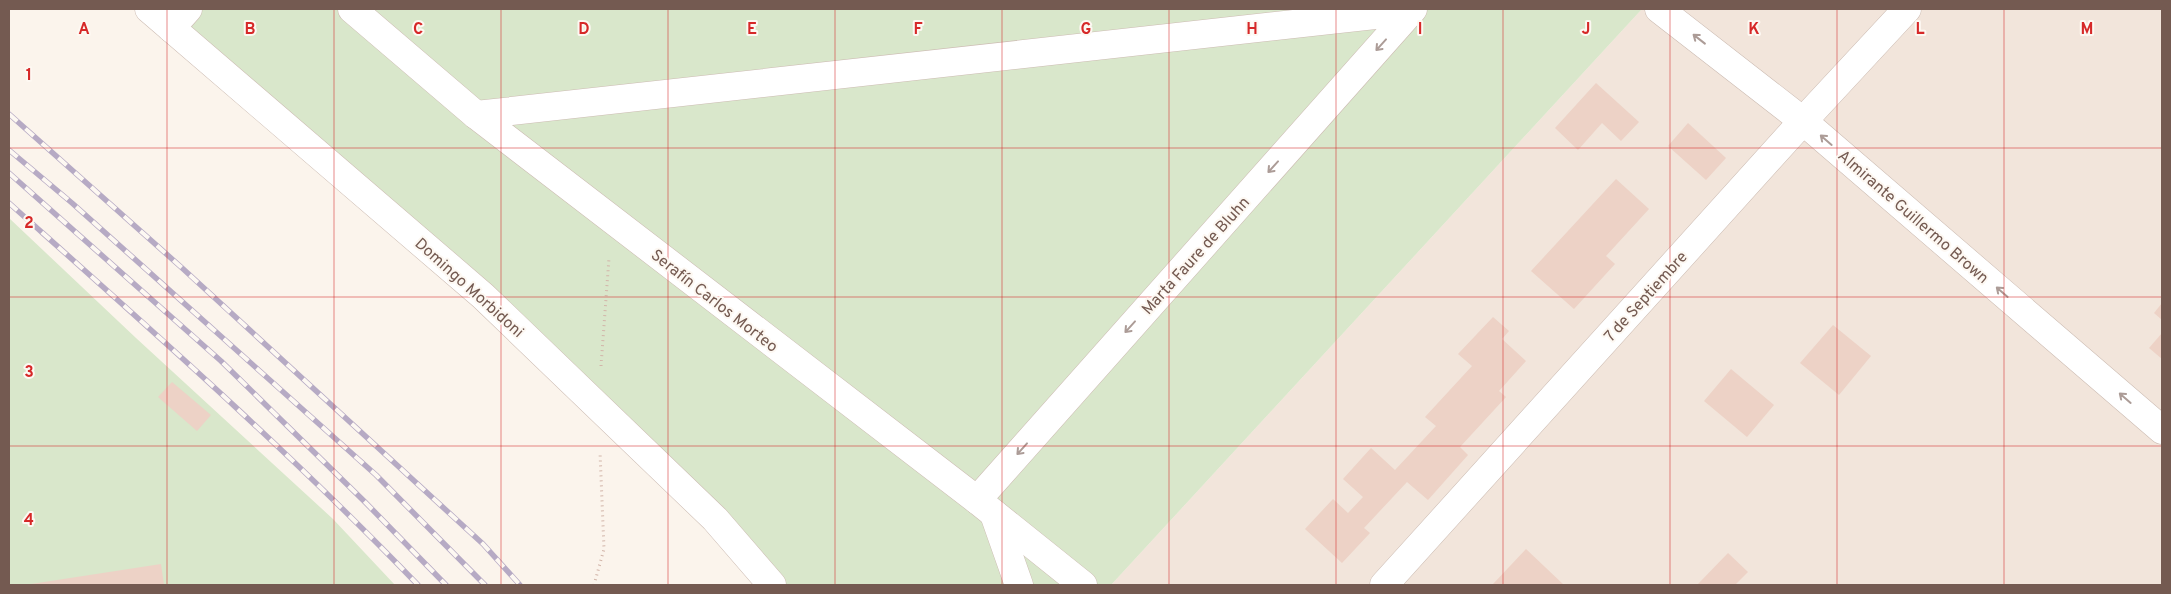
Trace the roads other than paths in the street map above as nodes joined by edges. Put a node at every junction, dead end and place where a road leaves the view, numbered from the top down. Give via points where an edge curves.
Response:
1 (149, 9) edge
2 (352, 9) edge
3 (1659, 9) edge
4 (1907, 9) edge
5 (1412, 10) edge
6 (180, 18) edge
7 (476, 116) junction
8 (1803, 121) junction
9 (2162, 430) edge
10 (985, 507) junction
11 (772, 585) edge
12 (1019, 585) edge
13 (1083, 585) edge
14 (1384, 585) edge

1 - 6 street, Domingo Morbidoni
2 - 7 street, Serafín Carlos Morteo
8 -> 3 street, Almirante Guillermo Brown
4 - 8 street, 7 de Septiembre
5 - 7 street
5 -> 10 street, Marta Faure de Bluhn
6 - 11 street, Domingo Morbidoni via 483,296 715,519
7 - 10 street, Serafín Carlos Morteo
9 -> 8 street, Almirante Guillermo Brown
8 - 14 street, 7 de Septiembre
10 - 12 street
10 - 13 street, Serafín Carlos Morteo

